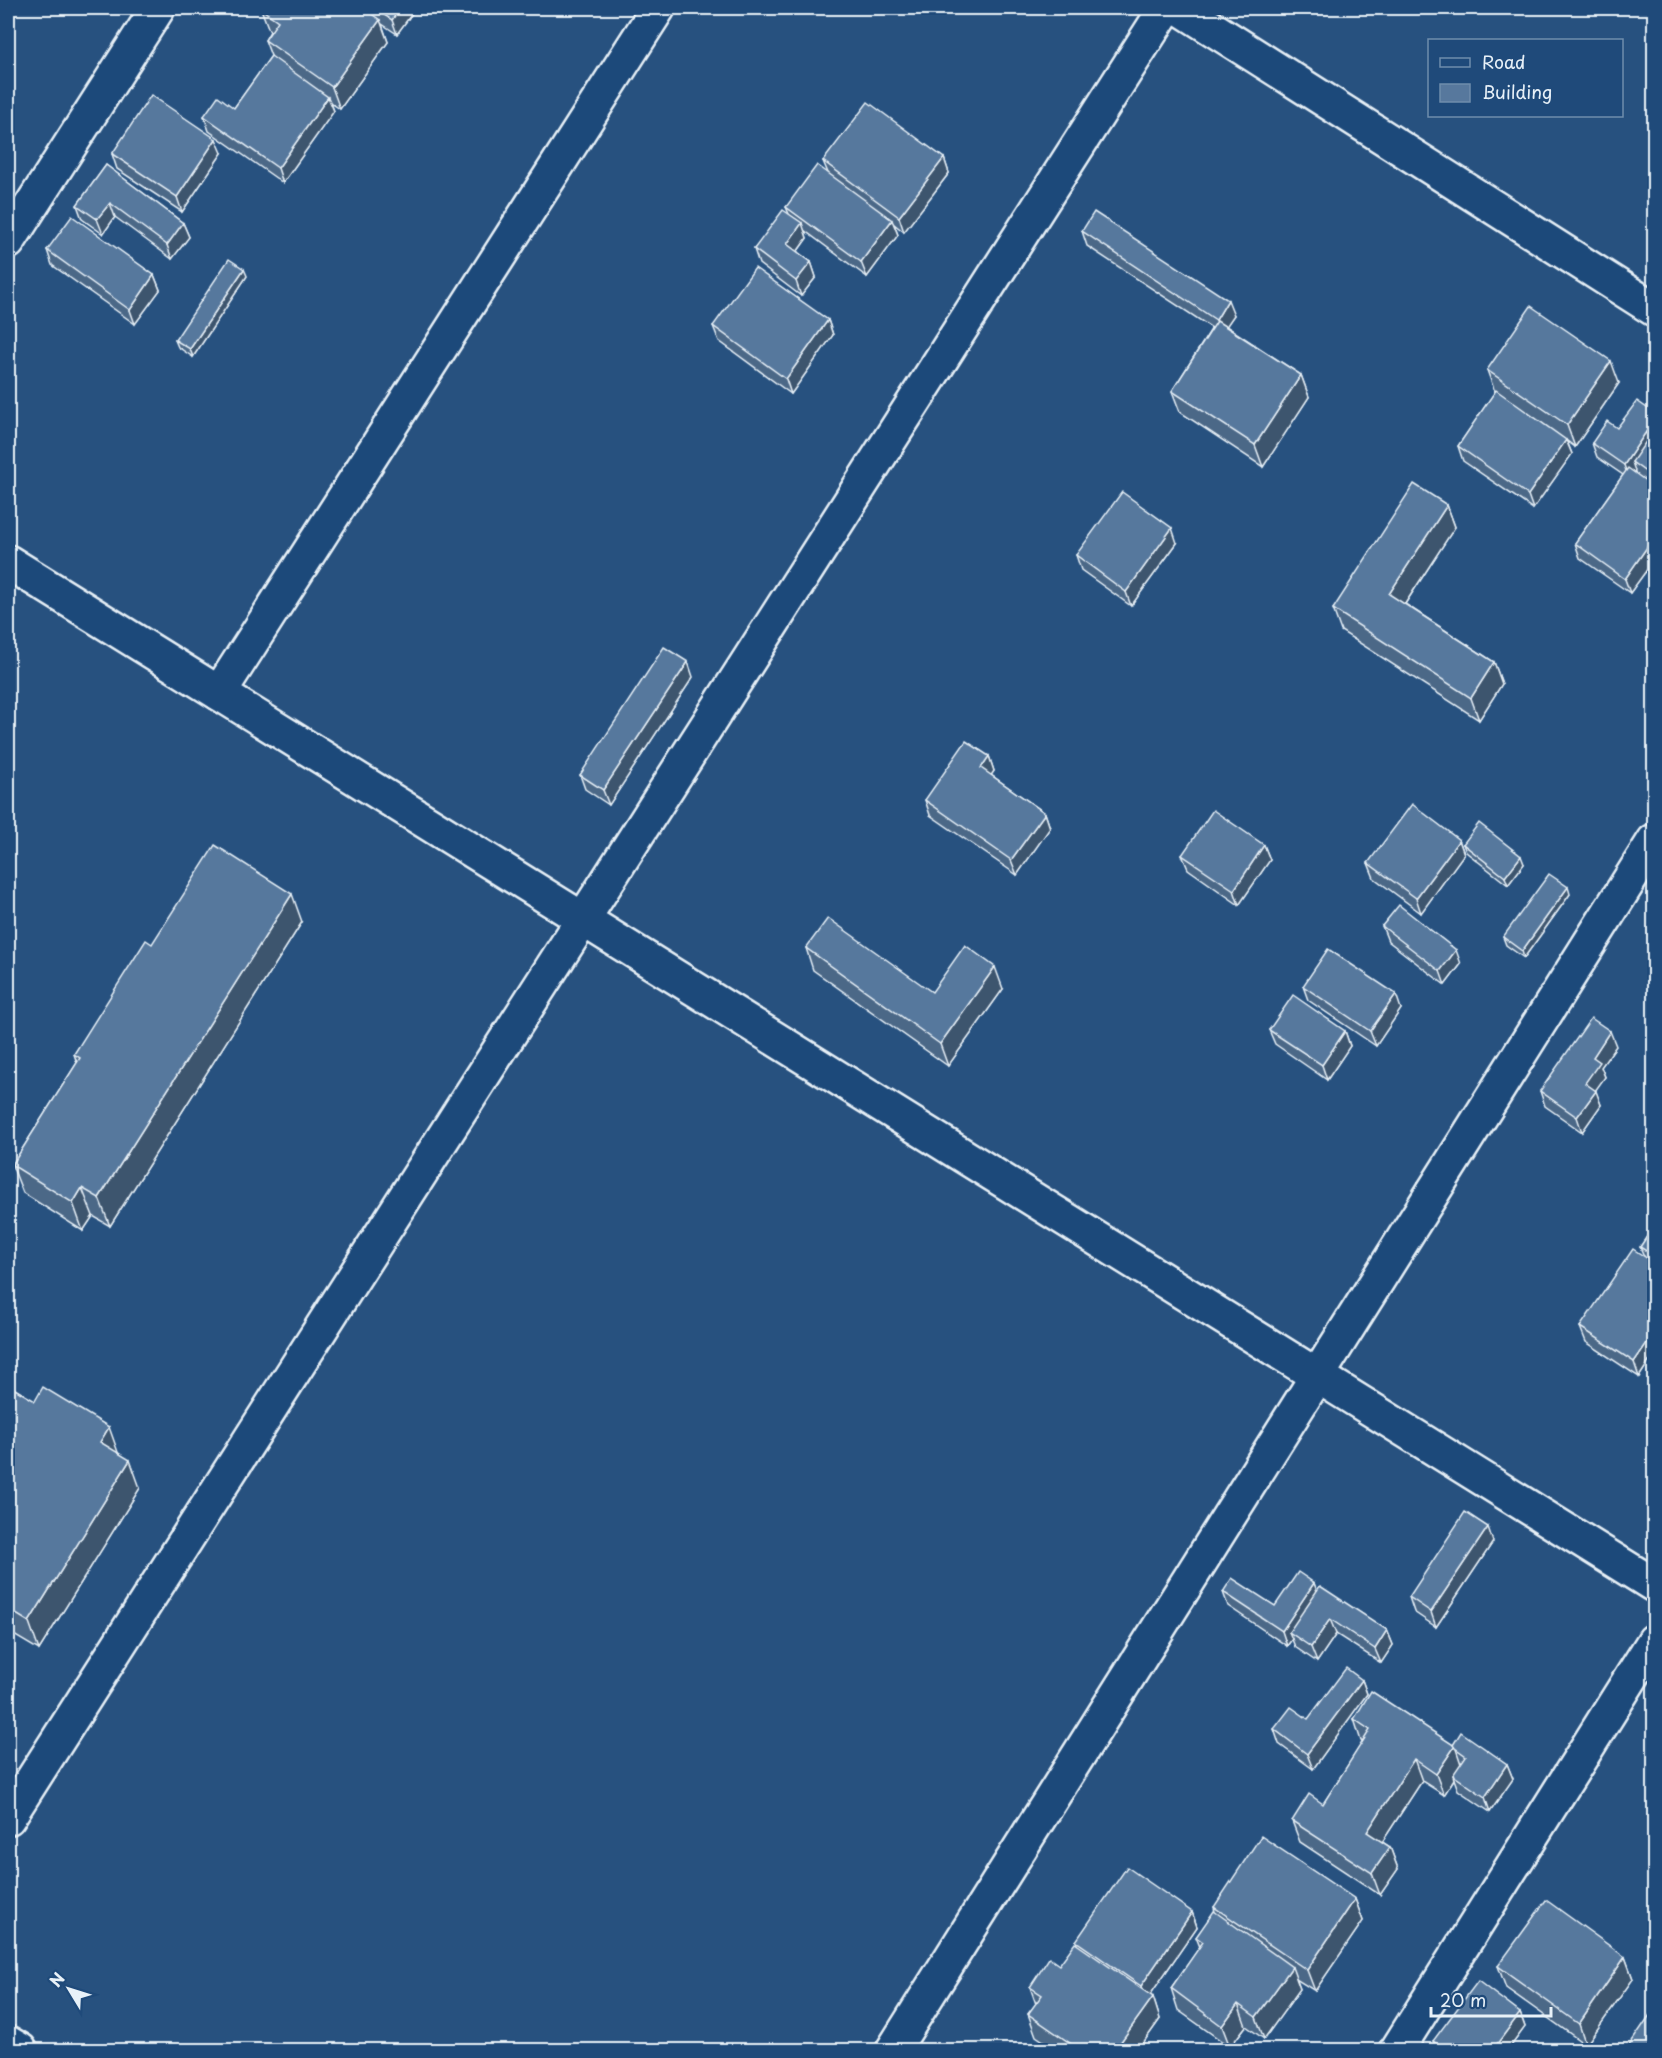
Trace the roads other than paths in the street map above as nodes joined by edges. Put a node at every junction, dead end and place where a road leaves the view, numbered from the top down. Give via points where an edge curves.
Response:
1 (158, 8) edge
2 (658, 8) edge
3 (1166, 8) edge
4 (1180, 8) edge
5 (8, 242) edge
6 (1654, 309) edge
7 (8, 562) edge
8 (219, 693) junction
9 (1654, 841) edge
10 (582, 919) junction
11 (1318, 1376) junction
12 (1654, 1585) edge
13 (1654, 1641) edge
14 (8, 1818) edge
15 (8, 2043) edge
16 (20, 2050) edge
17 (893, 2050) edge
18 (1397, 2050) edge

1 - 5 street
2 - 8 street
3 - 10 street
4 - 6 street
7 - 8 street
8 - 10 street
9 - 11 street
10 - 11 street
10 - 14 street
11 - 12 street
11 - 17 street
13 - 18 street
15 - 16 street

